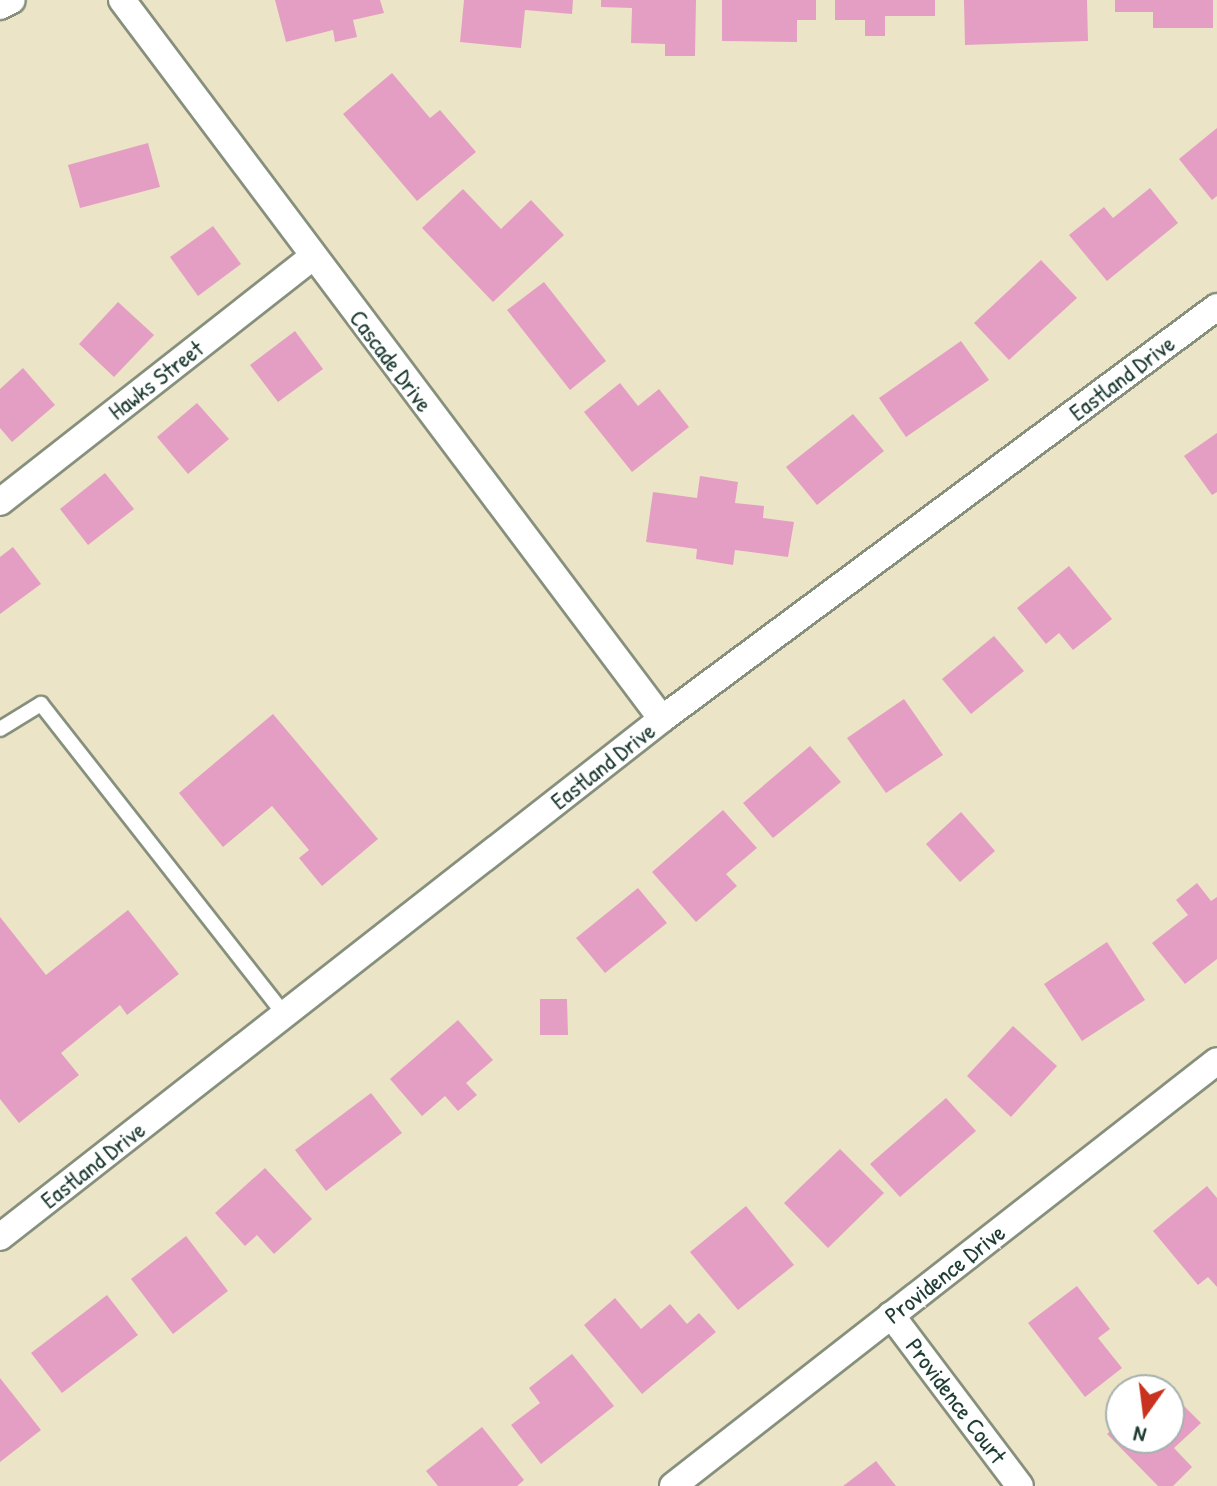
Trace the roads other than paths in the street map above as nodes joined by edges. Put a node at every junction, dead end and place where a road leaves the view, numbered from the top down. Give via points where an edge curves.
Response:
1 (12, 0) edge
2 (122, 0) edge
3 (0, 6) edge
4 (312, 257) junction
5 (1217, 307) edge
6 (0, 502) edge
7 (662, 719) junction
8 (0, 729) edge
9 (285, 1015) junction
10 (1217, 1061) edge
11 (1, 1234) edge
12 (891, 1315) junction
13 (673, 1486) edge
14 (1020, 1486) edge

1 - 3 street
2 - 4 street, Cascade Drive
4 - 6 street, Hawks Street
4 - 7 street, Cascade Drive
5 - 7 street, Eastland Drive
7 - 9 street, Eastland Drive
8 - 9 lane via 41,704
9 - 11 street, Eastland Drive
10 - 12 street, Providence Drive
12 - 13 street, Providence Drive
12 - 14 street, Providence Court

